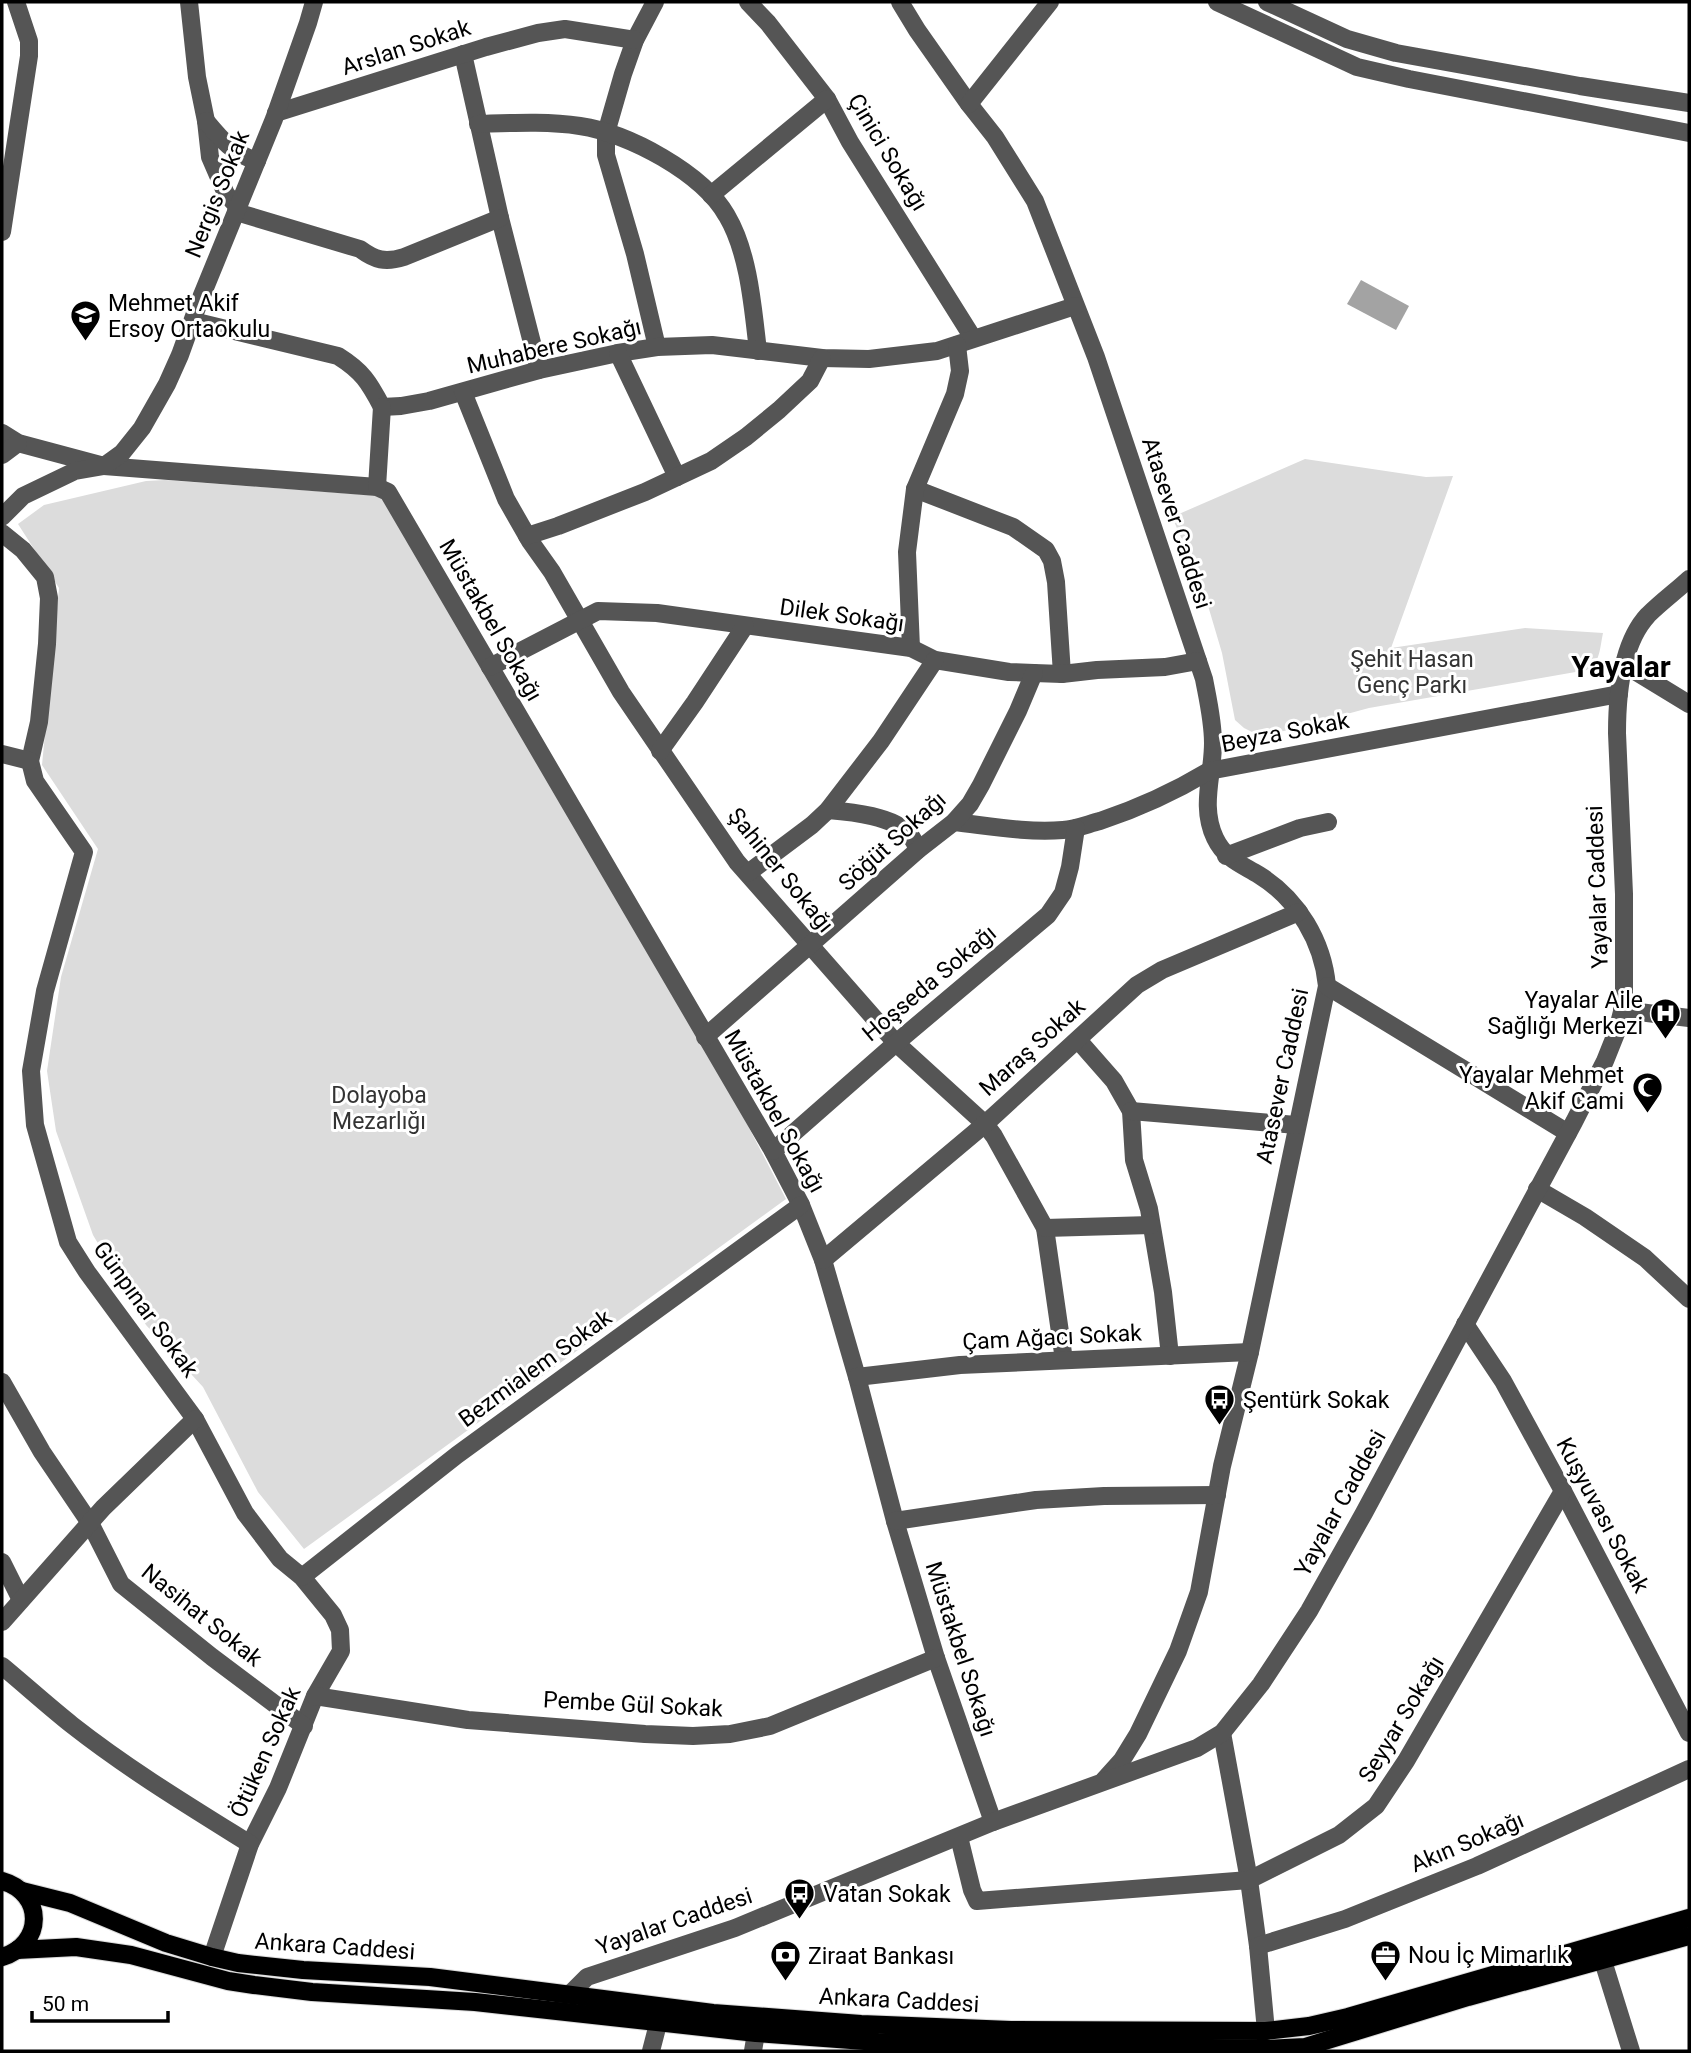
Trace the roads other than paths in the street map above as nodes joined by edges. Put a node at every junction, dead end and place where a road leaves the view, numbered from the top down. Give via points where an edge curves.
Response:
1 (16, 2) edge
2 (189, 2) edge
3 (313, 2) edge
4 (655, 2) edge
5 (748, 2) edge
6 (900, 2) edge
7 (1050, 2) edge
8 (1217, 2) edge
9 (1267, 2) edge
10 (635, 40) junction
11 (463, 54) junction
12 (827, 99) junction
13 (1689, 103) edge
14 (969, 104) junction
15 (276, 113) junction
16 (206, 121) junction
17 (478, 124) junction
18 (606, 133) junction
19 (1689, 133) edge
20 (257, 161) junction
21 (711, 195) junction
22 (237, 210) junction
23 (500, 218) junction
24 (2, 232) edge
25 (1075, 306) junction
26 (192, 321) junction
27 (965, 341) junction
28 (657, 347) junction
29 (758, 351) junction
30 (618, 353) junction
31 (822, 358) junction
32 (539, 370) junction
33 (463, 392) junction
34 (382, 407) junction
35 (2, 433) edge
36 (18, 443) junction
37 (2, 455) edge
38 (104, 466) junction
39 (677, 477) junction
40 (377, 487) junction
41 (915, 489) junction
42 (2, 517) edge
43 (2, 533) edge
44 (527, 536) junction
45 (1689, 579) edge
46 (579, 621) junction
47 (744, 626) junction
48 (911, 648) junction
49 (934, 660) junction
50 (1198, 661) junction
51 (1625, 665) junction
52 (490, 667) junction
53 (1034, 673) junction
54 (1062, 674) junction
55 (1619, 694) junction
56 (1689, 704) edge
57 (660, 751) junction
58 (2, 754) edge
59 (30, 761) junction
60 (1209, 771) junction
61 (828, 810) junction
62 (954, 822) junction
63 (1328, 822) dead end
64 (1076, 828) junction
65 (918, 850) junction
66 (1226, 856) junction
67 (747, 873) junction
68 (1299, 912) junction
69 (811, 945) junction
70 (1327, 986) junction
71 (1622, 1010) junction
72 (1689, 1018) edge
73 (705, 1037) junction
74 (1078, 1040) junction
75 (896, 1043) junction
76 (1131, 1111) junction
77 (985, 1124) junction
78 (1296, 1125) junction
79 (1568, 1133) junction
80 (773, 1152) junction
81 (1537, 1189) junction
82 (801, 1206) junction
83 (1151, 1225) junction
84 (1045, 1228) junction
85 (823, 1260) junction
86 (1689, 1299) edge
87 (1465, 1324) junction
88 (1250, 1352) junction
89 (1170, 1356) junction
90 (1064, 1360) junction
91 (857, 1377) junction
92 (2, 1382) edge
93 (195, 1419) junction
94 (1563, 1491) junction
95 (1217, 1495) junction
96 (895, 1521) junction
97 (90, 1523) junction
98 (2, 1562) edge
99 (302, 1577) junction
100 (21, 1600) junction
101 (2, 1622) edge
102 (936, 1658) junction
103 (2, 1666) edge
104 (315, 1696) junction
105 (303, 1726) junction
106 (1222, 1733) junction
107 (1689, 1733) edge
108 (1689, 1769) edge
109 (1102, 1783) junction
110 (993, 1822) junction
111 (959, 1838) junction
112 (250, 1844) junction
113 (1249, 1880) junction
114 (9, 1883) edge
115 (1689, 1918) edge
116 (1689, 1936) edge
117 (1258, 1946) junction
118 (6, 1956) edge
119 (212, 1957) junction
120 (1603, 1961) junction
121 (566, 2003) junction
122 (658, 2024) junction
123 (1303, 2027) junction
124 (1266, 2031) junction
125 (754, 2042) edge
126 (878, 2047) edge
127 (1006, 2048) edge
128 (1305, 2049) edge
129 (1174, 2050) edge
130 (652, 2051) edge
131 (1631, 2051) edge

1 - 24 street via 29,41 29,56
2 - 16 street
3 - 15 street, Nergis Sokak
4 - 10 street
5 - 12 street, Çinici Sokağı
6 - 14 street, Atasever Caddesi
7 - 14 street
8 - 19 street via 1357,67
9 - 13 street via 1347,39 1396,53
10 - 11 street, Arslan Sokak via 565,29
10 - 18 street
11 - 15 street, Arslan Sokak
11 - 17 street
12 - 21 street
12 - 27 street, Çinici Sokağı
14 - 25 street, Atasever Caddesi via 1035,201
15 - 20 street, Nergis Sokak
16 - 20 street via 228,147
16 - 22 street via 209,157
17 - 18 street via 554,124
17 - 23 street
18 - 21 street via 653,151
18 - 28 street via 606,155
20 - 22 street, Nergis Sokak
21 - 29 street via 727,216 743,257
22 - 23 street via 388,261
22 - 26 street, Nergis Sokak
23 - 32 street
25 - 27 street, Muhabere Sokağı
25 - 50 street, Atasever Caddesi
26 - 34 street via 338,356 356,367
26 - 38 street, Nergis Sokak via 167,384 142,428 122,453
27 - 31 street, Muhabere Sokağı via 937,351 869,359
27 - 41 street via 955,394
28 - 29 street, Muhabere Sokağı via 712,345
28 - 30 street, Muhabere Sokağı
29 - 31 street, Muhabere Sokağı
30 - 32 street, Muhabere Sokağı
30 - 39 street
31 - 39 street via 810,381 779,410 711,461
32 - 33 street, Muhabere Sokağı
33 - 34 street, Muhabere Sokağı
33 - 44 street, Şahiner Sokağı via 506,499
34 - 40 street
35 - 36 street
36 - 37 street
36 - 38 street
38 - 40 street
38 - 42 street via 75,471 23,496
39 - 44 street
40 - 52 street, Müstakbel Sokağı via 388,492
41 - 48 street via 907,552
41 - 54 street via 1013,527 1046,550 1056,582
43 - 59 street via 45,577 49,598 39,722
44 - 46 street, Şahiner Sokağı
45 - 51 street, Yayalar Caddesi via 1647,617 1632,641
46 - 47 street, Dilek Sokağı via 598,611 656,613
46 - 52 street, Dilek Sokağı
46 - 57 street, Şahiner Sokağı
47 - 48 street, Dilek Sokağı
47 - 57 street
48 - 49 street, Dilek Sokağı
49 - 53 street, Dilek Sokağı
49 - 61 street
50 - 54 street, Dilek Sokağı
50 - 60 street, Atasever Caddesi via 1210,708 1213,742
51 - 55 street, Yayalar Caddesi
51 - 56 street
52 - 73 street, Müstakbel Sokağı
53 - 54 street, Dilek Sokağı
53 - 62 street, Söğüt Sokağı via 981,785
55 - 60 street, Beyza Sokak
55 - 71 street, Yayalar Caddesi via 1625,957
57 - 67 street, Şahiner Sokağı
58 - 59 street
59 - 93 street, Günpınar Sokak via 35,781 84,852 45,991 34,1049 31,1093 35,1125 68,1242
60 - 64 street, Beyza Sokak via 1157,800
60 - 66 street, Atasever Caddesi via 1207,814
61 - 65 street via 890,822 908,833
61 - 67 street
62 - 64 street, Beyza Sokak via 1016,829
62 - 65 street, Söğüt Sokağı
63 - 66 street
64 - 75 street, Hoşseda Sokağı via 1063,892 1048,915
65 - 69 street, Söğüt Sokağı
66 - 68 street, Atasever Caddesi via 1278,889
67 - 69 street, Şahiner Sokağı
68 - 70 street, Atasever Caddesi via 1321,952
68 - 74 street, Maraş Sokak via 1162,970 1137,985
69 - 73 street, Söğüt Sokağı
69 - 75 street, Şahiner Sokağı
70 - 78 street, Atasever Caddesi
70 - 79 street
71 - 72 street
71 - 79 street, Yayalar Caddesi via 1605,1061
73 - 80 street, Müstakbel Sokağı
74 - 76 street via 1115,1081
74 - 77 street, Maraş Sokak
75 - 77 street, Şahiner Sokağı
75 - 80 street, Hoşseda Sokağı
76 - 78 street
76 - 83 street via 1134,1160
77 - 84 street, Şahiner Sokağı
77 - 85 street, Maraş Sokak
78 - 88 street, Atasever Caddesi
79 - 81 street, Yayalar Caddesi
80 - 82 street, Müstakbel Sokağı
81 - 86 street via 1645,1258
81 - 87 street, Yayalar Caddesi
82 - 85 street, Müstakbel Sokağı
82 - 99 street, Bezmialem Sokak via 457,1455
83 - 84 street
83 - 89 street
84 - 90 street, Şahiner Sokağı
85 - 91 street, Müstakbel Sokağı
87 - 94 street, Kuşyuvası Sokak via 1503,1381
87 - 106 street, Yayalar Caddesi via 1309,1611
88 - 89 street, Çam Ağacı Sokak
88 - 95 street, Atasever Caddesi
89 - 90 street, Çam Ağacı Sokak
90 - 91 street, Çam Ağacı Sokak via 960,1365
91 - 96 street, Müstakbel Sokağı
92 - 97 street, Nasihat Sokak
93 - 97 street
93 - 99 street, Günpınar Sokak via 245,1513 280,1559
94 - 107 street, Kuşyuvası Sokak
94 - 113 street, Seyyar Sokağı via 1376,1806 1339,1835
95 - 96 street via 1036,1500
95 - 109 street, Atasever Caddesi via 1199,1592 1178,1651 1138,1734
96 - 102 street, Müstakbel Sokağı
97 - 100 street
97 - 105 street, Nasihat Sokak via 121,1584
98 - 100 street
99 - 104 street, Ötüken Sokak via 340,1630 341,1651
100 - 101 street
102 - 104 street, Pembe Gül Sokak via 769,1726 730,1734 645,1734 468,1720
102 - 110 street, Müstakbel Sokağı
103 - 112 street via 119,1760
104 - 105 street, Ötüken Sokak
105 - 112 street, Ötüken Sokak
106 - 109 street, Yayalar Caddesi via 1197,1748
106 - 113 street
108 - 117 street, Akın Sokağı via 1477,1866 1345,1919
109 - 110 street, Yayalar Caddesi
110 - 111 street, Yayalar Caddesi
111 - 113 street, Seyyar Sokağı via 977,1901
111 - 121 street, Yayalar Caddesi via 735,1928 587,1977
112 - 119 street, Ötüken Sokak
113 - 117 street
114 - 118 main road via 33,1908 33,1927 26,1942
114 - 119 main road, Ankara Caddesi
115 - 123 main road, Ankara Caddesi
116 - 120 main road, Ankara Caddesi
117 - 124 street
118 - 121 main road, Ankara Caddesi via 76,1947 131,1955 254,1985 324,1993
119 - 121 main road, Ankara Caddesi via 303,1970 507,1985
120 - 128 main road, Ankara Caddesi
120 - 131 street
121 - 122 main road, Ankara Caddesi
121 - 124 main road, Ankara Caddesi via 1011,2030
122 - 125 main road, Ankara Caddesi
122 - 130 street
123 - 124 main road, Ankara Caddesi
123 - 128 main road
125 - 126 main road, Ankara Caddesi
126 - 127 main road, Ankara Caddesi
127 - 129 main road, Ankara Caddesi
128 - 129 main road, Ankara Caddesi

